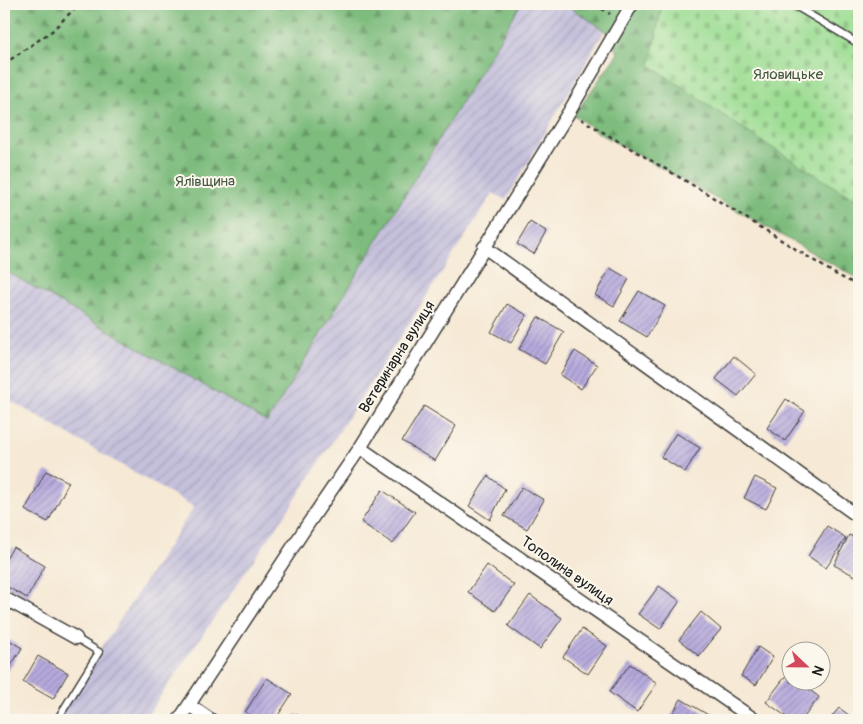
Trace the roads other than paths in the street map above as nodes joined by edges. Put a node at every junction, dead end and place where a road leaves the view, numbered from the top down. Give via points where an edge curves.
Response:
1 (632, 4) edge
2 (792, 4) edge
3 (859, 44) edge
4 (484, 247) junction
5 (360, 448) junction
6 (859, 517) edge
7 (4, 598) edge
8 (76, 638) joint
9 (189, 704) junction
10 (57, 720) edge
11 (179, 720) edge
12 (211, 720) edge
13 (755, 720) edge

1 - 4 street, Ветеринарна вулиця
2 - 3 lane
4 - 5 street, Ветеринарна вулиця
4 - 6 street
5 - 9 street, Ветеринарна вулиця
5 - 13 street, Тополина вулиця
7 - 8 street
8 - 10 lane via 99,652
9 - 11 street, Ветеринарна вулиця
9 - 12 street

